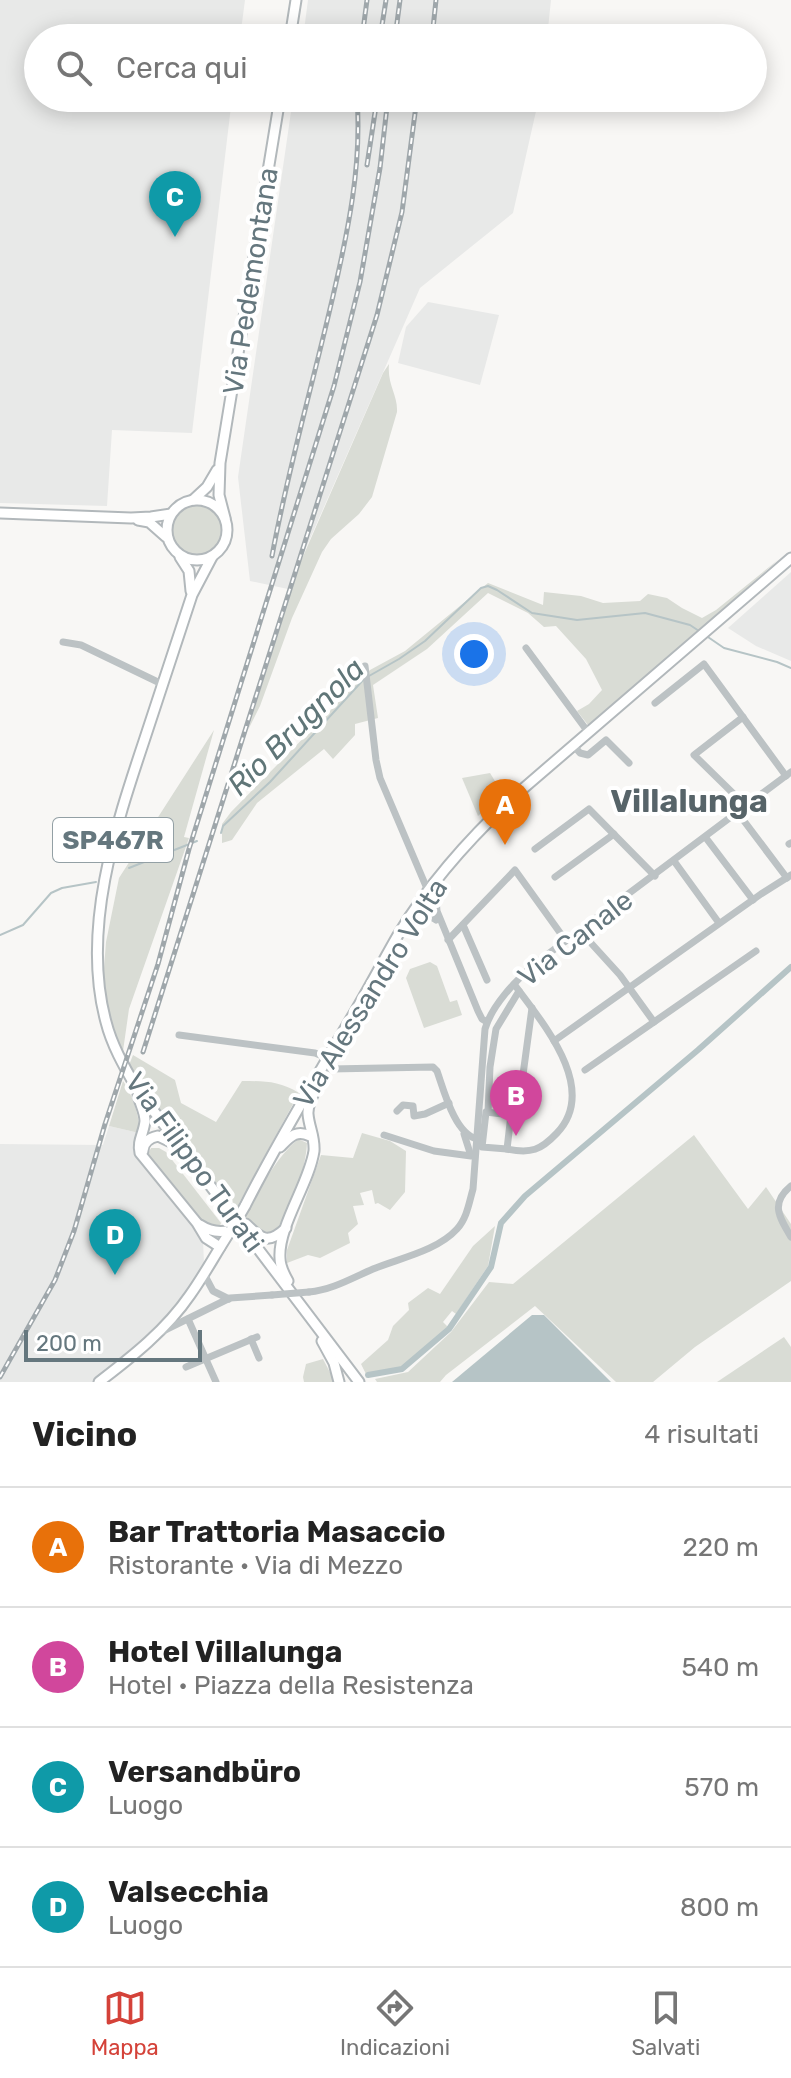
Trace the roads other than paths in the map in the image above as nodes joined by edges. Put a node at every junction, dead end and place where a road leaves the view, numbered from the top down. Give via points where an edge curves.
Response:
1 (296, 0) edge
2 (292, 24) edge
3 (278, 112) edge
4 (220, 463) junction
5 (193, 500) junction
6 (0, 513) edge
7 (171, 514) junction
8 (131, 518) junction
9 (225, 518) junction
10 (168, 538) junction
11 (179, 555) junction
12 (212, 557) junction
13 (791, 558) edge
14 (192, 595) junction
15 (63, 642) dead end
16 (526, 648) dead end
17 (366, 674) dead end
18 (162, 684) junction
19 (655, 703) dead end
20 (743, 717) junction
21 (588, 732) junction
22 (573, 745) junction
23 (629, 763) dead end
24 (789, 774) edge
25 (746, 806) junction
26 (738, 813) junction
27 (614, 834) junction
28 (706, 838) junction
29 (535, 849) dead end
30 (674, 861) junction
31 (441, 874) junction
32 (655, 876) junction
33 (555, 877) dead end
34 (789, 877) edge
35 (426, 894) junction
36 (753, 900) junction
37 (439, 919) junction
38 (719, 923) junction
39 (463, 925) junction
40 (580, 931) junction
41 (399, 934) junction
42 (448, 940) junction
43 (566, 941) junction
44 (756, 951) dead end
45 (487, 980) dead end
46 (516, 987) junction
47 (629, 988) junction
48 (532, 1008) junction
49 (487, 1022) junction
50 (654, 1022) junction
51 (179, 1035) dead end
52 (554, 1041) junction
53 (325, 1062) junction
54 (585, 1070) dead end
55 (137, 1089) junction
56 (449, 1103) junction
57 (397, 1111) dead end
58 (294, 1116) junction
59 (484, 1116) junction
60 (510, 1118) junction
61 (464, 1132) junction
62 (384, 1135) dead end
63 (312, 1137) junction
64 (479, 1144) junction
65 (182, 1149) junction
66 (507, 1149) junction
67 (270, 1158) junction
68 (144, 1159) junction
69 (791, 1186) edge
70 (226, 1206) junction
71 (286, 1228) junction
72 (203, 1230) junction
73 (231, 1230) junction
74 (791, 1237) edge
75 (220, 1247) junction
76 (205, 1270) junction
77 (215, 1293) junction
78 (229, 1299) junction
79 (213, 1306) junction
80 (304, 1309) junction
81 (188, 1319) junction
82 (158, 1334) junction
83 (205, 1358) junction
84 (259, 1358) dead end
85 (186, 1367) dead end
86 (100, 1382) edge
87 (216, 1382) edge
88 (339, 1382) edge
89 (359, 1382) edge

1 - 2 main road
3 - 4 main road, Via Pedemontana
4 - 5 main road
4 - 9 main road
5 - 7 main road
5 - 9 main road via 212,503
6 - 8 main road
7 - 8 main road
7 - 10 main road
8 - 10 main road via 149,522
9 - 12 main road, SP467R via 226,540
10 - 11 main road
11 - 12 main road via 195,561
11 - 14 main road via 189,571
12 - 14 main road, Via Filippo Turati / SP467R
13 - 21 main road, Via Alessandro Volta
14 - 18 main road, Via Filippo Turati / SP467R
15 - 18 street via 81,645
16 - 21 street
17 - 35 street via 380,778
18 - 55 main road, Via Filippo Turati / SP467R via 112,842 98,956 107,1026
19 - 20 street via 704,664
20 - 24 street
20 - 25 street via 694,755
21 - 22 main road, Via Alessandro Volta
22 - 23 street via 588,755 606,740
22 - 31 main road, Via Alessandro Volta via 499,810 474,844
24 - 25 street, Via Canale
25 - 26 street, Via Canale
26 - 28 street, Via Canale
26 - 34 street
27 - 29 street via 589,809
27 - 32 street
27 - 33 street
28 - 30 street, Via Canale
28 - 36 street
30 - 32 street, Via Canale
30 - 38 street
31 - 35 main road, Via Alessandro Volta
31 - 37 street
32 - 40 street, Via Canale
34 - 36 street
35 - 37 street
35 - 41 main road, Via Alessandro Volta
36 - 38 street
37 - 41 street via 418,915
37 - 42 street
38 - 47 street
39 - 42 street
39 - 43 street via 515,870
39 - 45 street
40 - 43 street, Via Canale
40 - 47 street
41 - 53 main road, Via Alessandro Volta
42 - 49 street
43 - 46 street, Via Canale via 532,966
44 - 50 street
46 - 48 street
46 - 49 street, Via Canale
46 - 59 street, Via Canale via 496,1029
47 - 50 street
47 - 52 street
48 - 52 street
48 - 60 street via 517,1119
49 - 59 street, Via Canale via 481,1069
50 - 54 street
51 - 53 street via 315,1053
52 - 66 street via 572,1087 568,1117 538,1150
53 - 56 street via 331,1069 433,1067
53 - 58 main road, Via Alessandro Volta
53 - 63 main road via 309,1104
55 - 65 main road, Via Filippo Turati / SP467R
55 - 68 main road via 145,1117 139,1146
56 - 57 street via 414,1116 413,1106
56 - 61 street
58 - 63 main road
58 - 67 main road, Via Alessandro Volta
59 - 60 street
59 - 64 street
60 - 66 street
61 - 62 street via 471,1156
61 - 64 street
63 - 67 main road via 294,1134
63 - 71 main road via 310,1165
64 - 66 street
64 - 78 street, bridge via 468,1207 451,1234 332,1287
65 - 68 main road via 158,1136 144,1144
65 - 70 main road, Via Filippo Turati / SP467R
67 - 73 main road, Via Alessandro Volta, bridge
68 - 72 main road
69 - 74 street via 778,1207
70 - 71 main road via 264,1238
70 - 80 main road, Via Filippo Turati / SP467R
71 - 80 main road via 281,1265
72 - 73 main road
72 - 75 main road
72 - 76 main road
73 - 75 main road
75 - 76 main road
76 - 77 street
76 - 82 main road
77 - 78 street
77 - 79 street
78 - 79 street
79 - 81 street
80 - 88 main road
80 - 89 main road, Via Filippo Turati
81 - 82 street
81 - 83 street
82 - 86 main road
83 - 84 street via 254,1338
83 - 85 street
83 - 87 street

